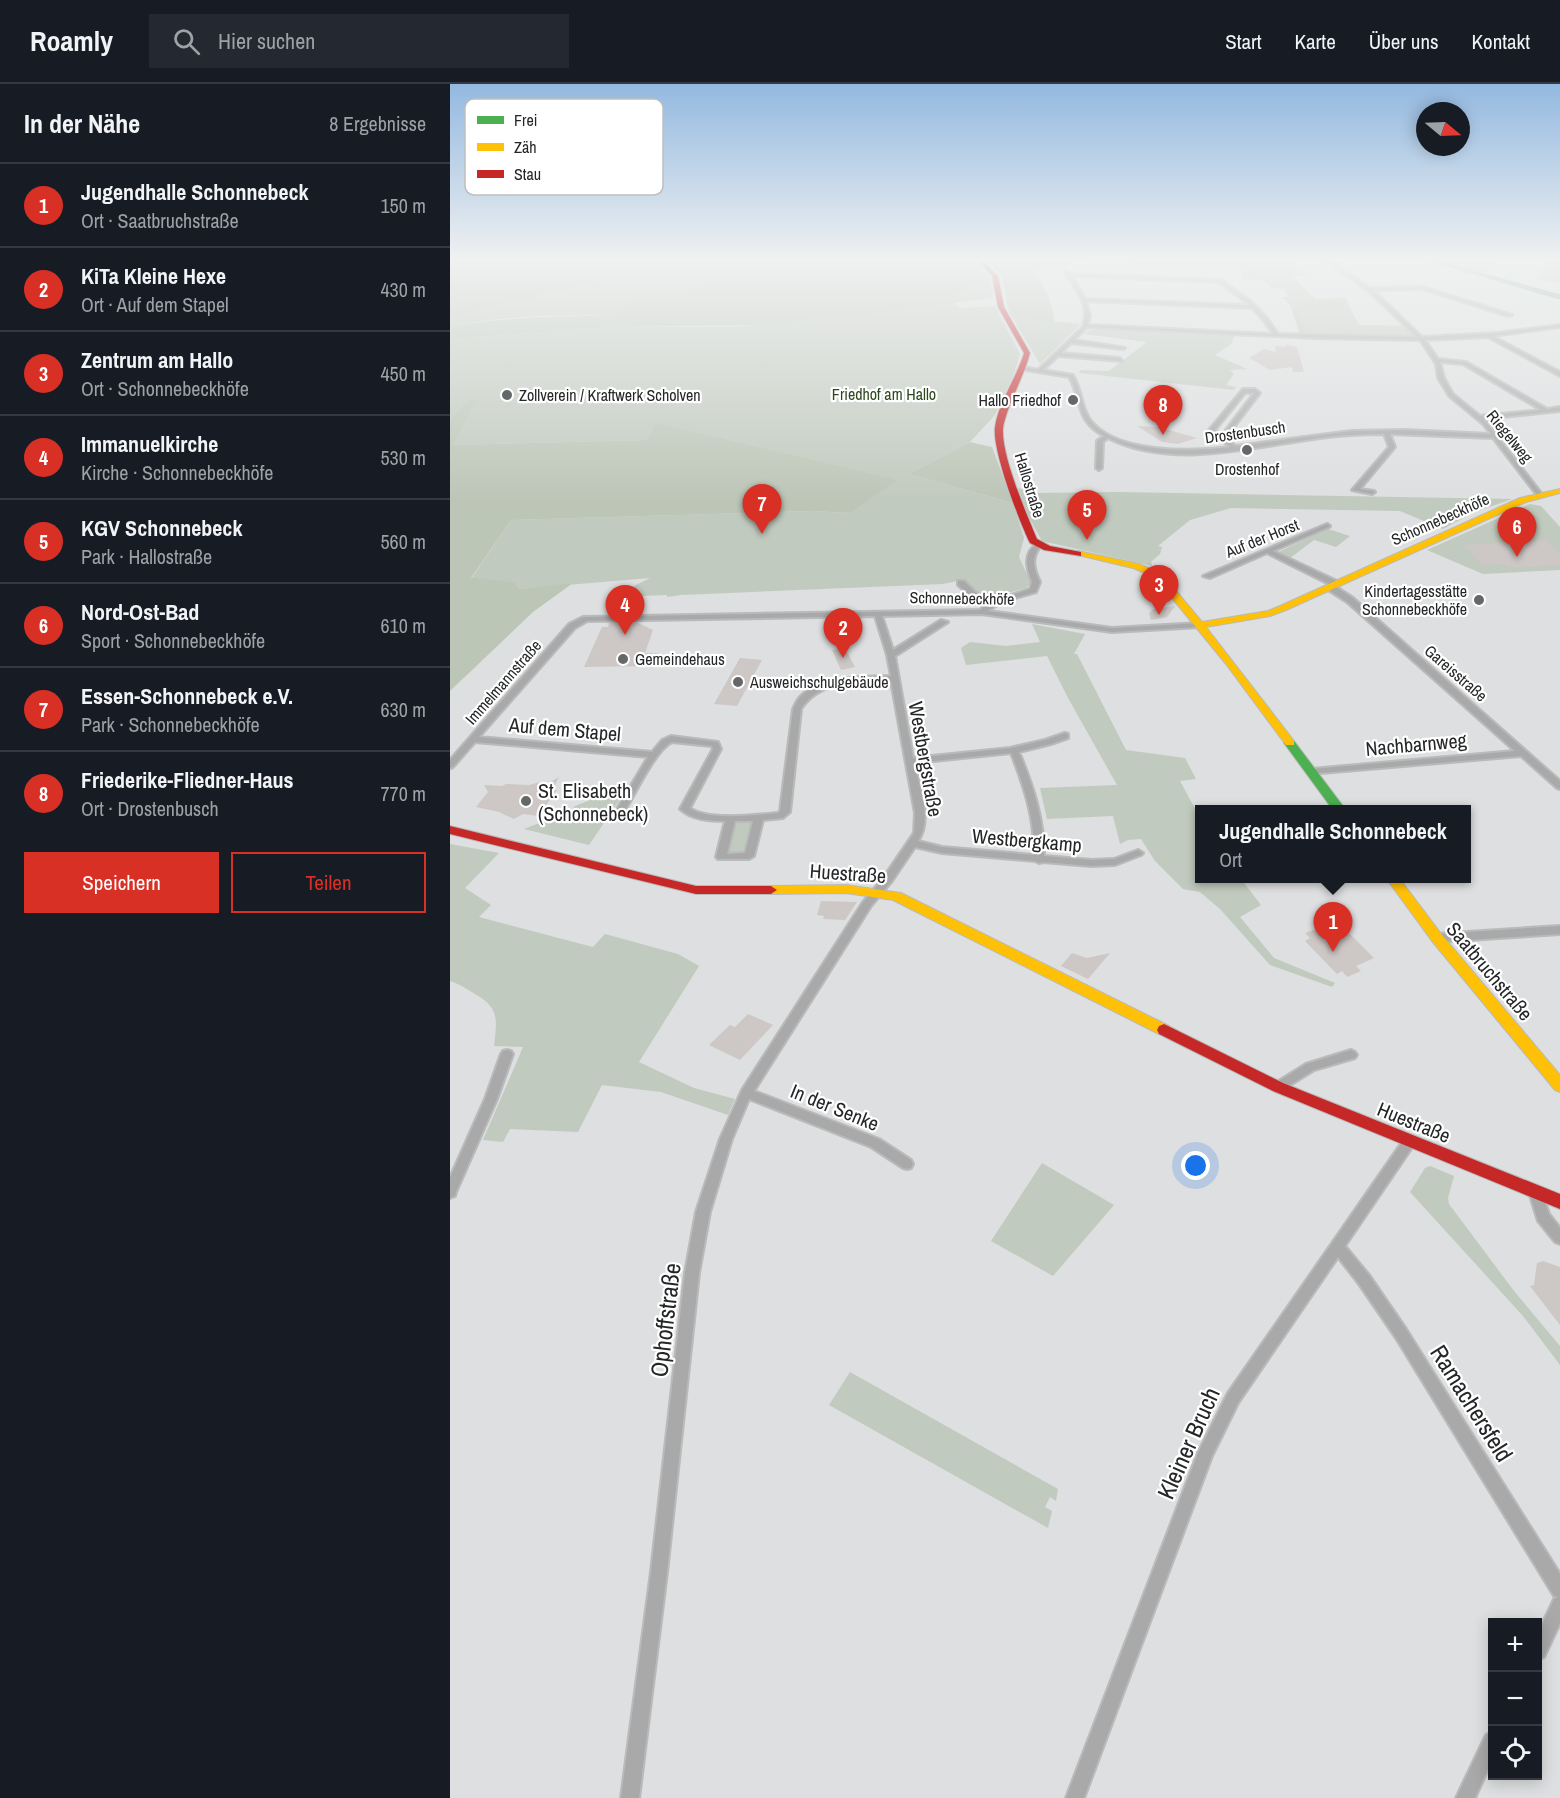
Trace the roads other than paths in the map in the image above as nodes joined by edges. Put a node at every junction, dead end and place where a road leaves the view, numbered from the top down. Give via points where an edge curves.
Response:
1 (1021, 341) edge
2 (1423, 341) edge
3 (1498, 341) edge
4 (1070, 342) joint
5 (1123, 348) dead end
6 (1057, 354) junction
7 (1120, 360) dead end
8 (1437, 360) junction
9 (1023, 369) junction
10 (1040, 370) junction
11 (1560, 374) edge
12 (1560, 409) edge
13 (1547, 411) junction
14 (1480, 418) junction
15 (1386, 432) junction
16 (1107, 436) junction
17 (1493, 436) junction
18 (1220, 437) junction
19 (1236, 449) junction
20 (1099, 468) dead end
21 (1560, 491) edge
22 (1372, 492) dead end
23 (1539, 494) junction
24 (1327, 526) dead end
25 (1038, 545) junction
26 (1268, 550) junction
27 (1207, 576) dead end
28 (961, 583) dead end
29 (1333, 585) junction
30 (984, 609) junction
31 (879, 614) junction
32 (579, 621) joint
33 (944, 622) dead end
34 (1201, 625) junction
35 (891, 655) junction
36 (894, 678) junction
37 (1065, 736) dead end
38 (472, 739) junction
39 (1014, 749) junction
40 (1524, 753) junction
41 (654, 755) junction
42 (909, 760) junction
43 (450, 765) edge
44 (1312, 772) junction
45 (1560, 786) edge
46 (1336, 805) edge
47 (619, 814) dead end
48 (731, 817) junction
49 (759, 817) junction
50 (450, 830) edge
51 (913, 843) junction
52 (1138, 853) dead end
53 (1039, 860) junction
54 (1395, 883) edge
55 (878, 892) junction
56 (1560, 930) edge
57 (1437, 938) junction
58 (507, 1054) dead end
59 (1352, 1055) dead end
60 (1560, 1086) edge
61 (1278, 1087) junction
62 (746, 1093) junction
63 (1409, 1142) junction
64 (907, 1164) dead end
65 (450, 1192) edge
66 (1535, 1192) junction
67 (1560, 1202) edge
68 (1560, 1238) edge
69 (1337, 1246) junction
70 (1560, 1590) edge
71 (1560, 1605) edge
72 (1542, 1643) edge
73 (1488, 1749) edge
74 (630, 1798) edge
75 (1075, 1798) edge
76 (1465, 1798) edge

1 - 9 main road, Hallostraße via 1027,358
2 - 8 street, Riegelweg
3 - 11 street
4 - 5 street
4 - 6 street
6 - 7 street
6 - 10 street
8 - 13 street via 1464,363
8 - 14 street, Riegelweg via 1440,378 1450,396
9 - 10 street, Drostenbusch
9 - 25 main road, Hallostraße via 998,429 1021,515
10 - 16 street, Drostenbusch via 1071,376 1085,417
12 - 13 street
13 - 14 street
14 - 17 street, Riegelweg
15 - 17 street, Drostenbusch
15 - 19 street, Drostenbusch via 1323,435
15 - 22 street via 1392,447 1355,490
16 - 19 street, Drostenbusch via 1172,451
16 - 20 street via 1100,441
17 - 23 street, Riegelweg
18 - 18 street via 1225,435 1257,393 1243,391 1212,430
18 - 19 street
21 - 23 main road, Schonnebeckhöfe
23 - 29 main road, Schonnebeckhöfe
24 - 26 street, Auf der Horst
25 - 30 street via 1028,562 1036,582 1033,590
25 - 34 main road, Hallostraße via 1149,570 1158,575
26 - 27 street, Auf der Horst
26 - 29 street
28 - 30 street
29 - 34 main road, Schonnebeckhöfe via 1270,613
29 - 40 street, Gareisstraße
30 - 31 street, Schonnebeckhöfe
30 - 34 street, Schonnebeckhöfe via 1112,630
31 - 32 street, Schonnebeckhöfe
31 - 35 street, Westbergstraße
32 - 38 street, Immelmannstraße
33 - 35 street
34 - 44 main road
35 - 36 street, Westbergstraße
36 - 42 street, Westbergstraße
36 - 49 street via 831,684 804,696 797,709 785,812
37 - 39 street via 1050,743
38 - 41 street, Auf dem Stapel
38 - 43 street, Immelmannstraße
39 - 42 street
39 - 53 street via 1036,807
40 - 44 street, Nachbarnweg
40 - 45 street, Gareisstraße
41 - 47 street
41 - 48 street via 671,739 715,744 717,749 685,809 704,817
42 - 51 street, Westbergstraße via 920,813 919,833
44 - 46 main road
48 - 49 street
48 - 49 street via 721,857 749,856
50 - 55 main road, Huestraße via 696,890
51 - 53 street, Westbergkamp via 942,850
51 - 55 street, Westbergstraße
52 - 53 street, Westbergkamp via 1115,862
54 - 57 main road, Saatbruchstraße
55 - 61 main road, Huestraße via 896,896
55 - 62 street, Ophoffstraße
56 - 57 street
57 - 60 main road, Saatbruchstraße
58 - 65 street
59 - 61 street via 1310,1067
61 - 63 main road, Huestraße
62 - 64 street, In der Senke via 874,1143
62 - 74 street, Ophoffstraße via 710,1187 692,1273
63 - 66 main road, Huestraße
63 - 69 street, Kleiner Bruch
66 - 67 main road, Huestraße
66 - 68 street via 1543,1218
69 - 70 street, Ramachersfeld via 1412,1350
69 - 75 street, Kleiner Bruch via 1233,1398 1210,1444
71 - 72 street
73 - 76 street

